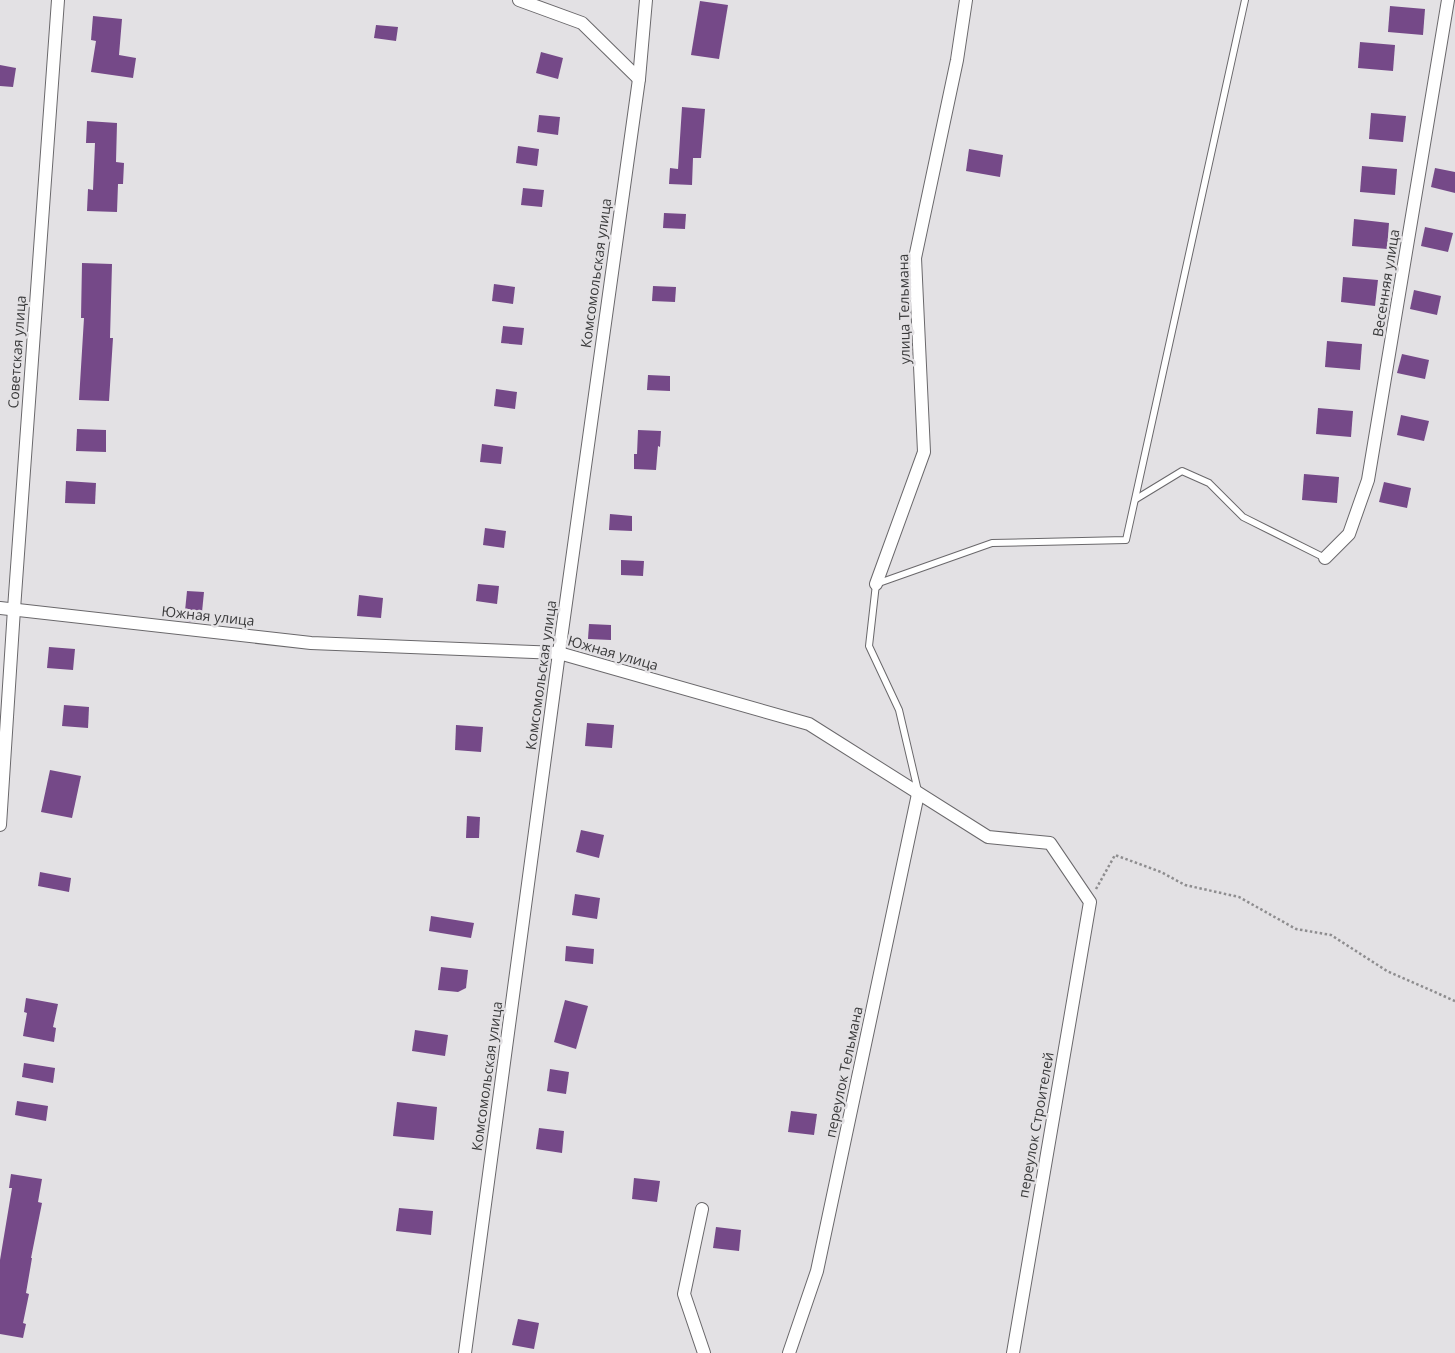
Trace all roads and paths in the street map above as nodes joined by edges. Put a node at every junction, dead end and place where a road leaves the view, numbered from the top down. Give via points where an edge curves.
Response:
1 (58, 0) edge
2 (520, 0) edge
3 (646, 0) edge
4 (966, 0) edge
5 (1244, 0) edge
6 (1448, 0) edge
7 (638, 79) junction
8 (1136, 499) junction
9 (1324, 558) joint
10 (876, 584) junction
11 (0, 608) edge
12 (14, 609) junction
13 (559, 653) junction
14 (918, 794) junction
15 (0, 825) edge
16 (1090, 902) junction
17 (1455, 1001) edge
18 (702, 1209) dead end
19 (465, 1353) edge
20 (704, 1353) edge
21 (789, 1353) edge
22 (1013, 1353) edge

1 - 12 street, Советская улица
2 - 7 street via 582,23
3 - 7 street, Комсомольская улица
4 - 10 street, улица Тельмана via 957,60 915,258 924,452
5 - 8 lane
6 - 9 street, Весенняя улица via 1368,480 1349,534
7 - 13 street, Комсомольская улица
8 - 9 lane via 1182,471 1209,483 1243,517
8 - 10 lane via 1126,540 992,543
10 - 14 lane via 869,646 899,710
11 - 12 street, Южная улица
12 - 13 street, Южная улица via 311,643
12 - 15 street, Советская улица
13 - 14 street, Южная улица via 809,724
13 - 19 street, Комсомольская улица
14 - 16 street, Южная улица via 988,837 1050,844
14 - 21 street, переулок Тельмана via 817,1272
16 - 17 path via 1114,854 1162,872 1185,885 1239,896 1296,929 1331,936 1387,971
16 - 22 street, переулок Строителей
18 - 20 street via 684,1294

